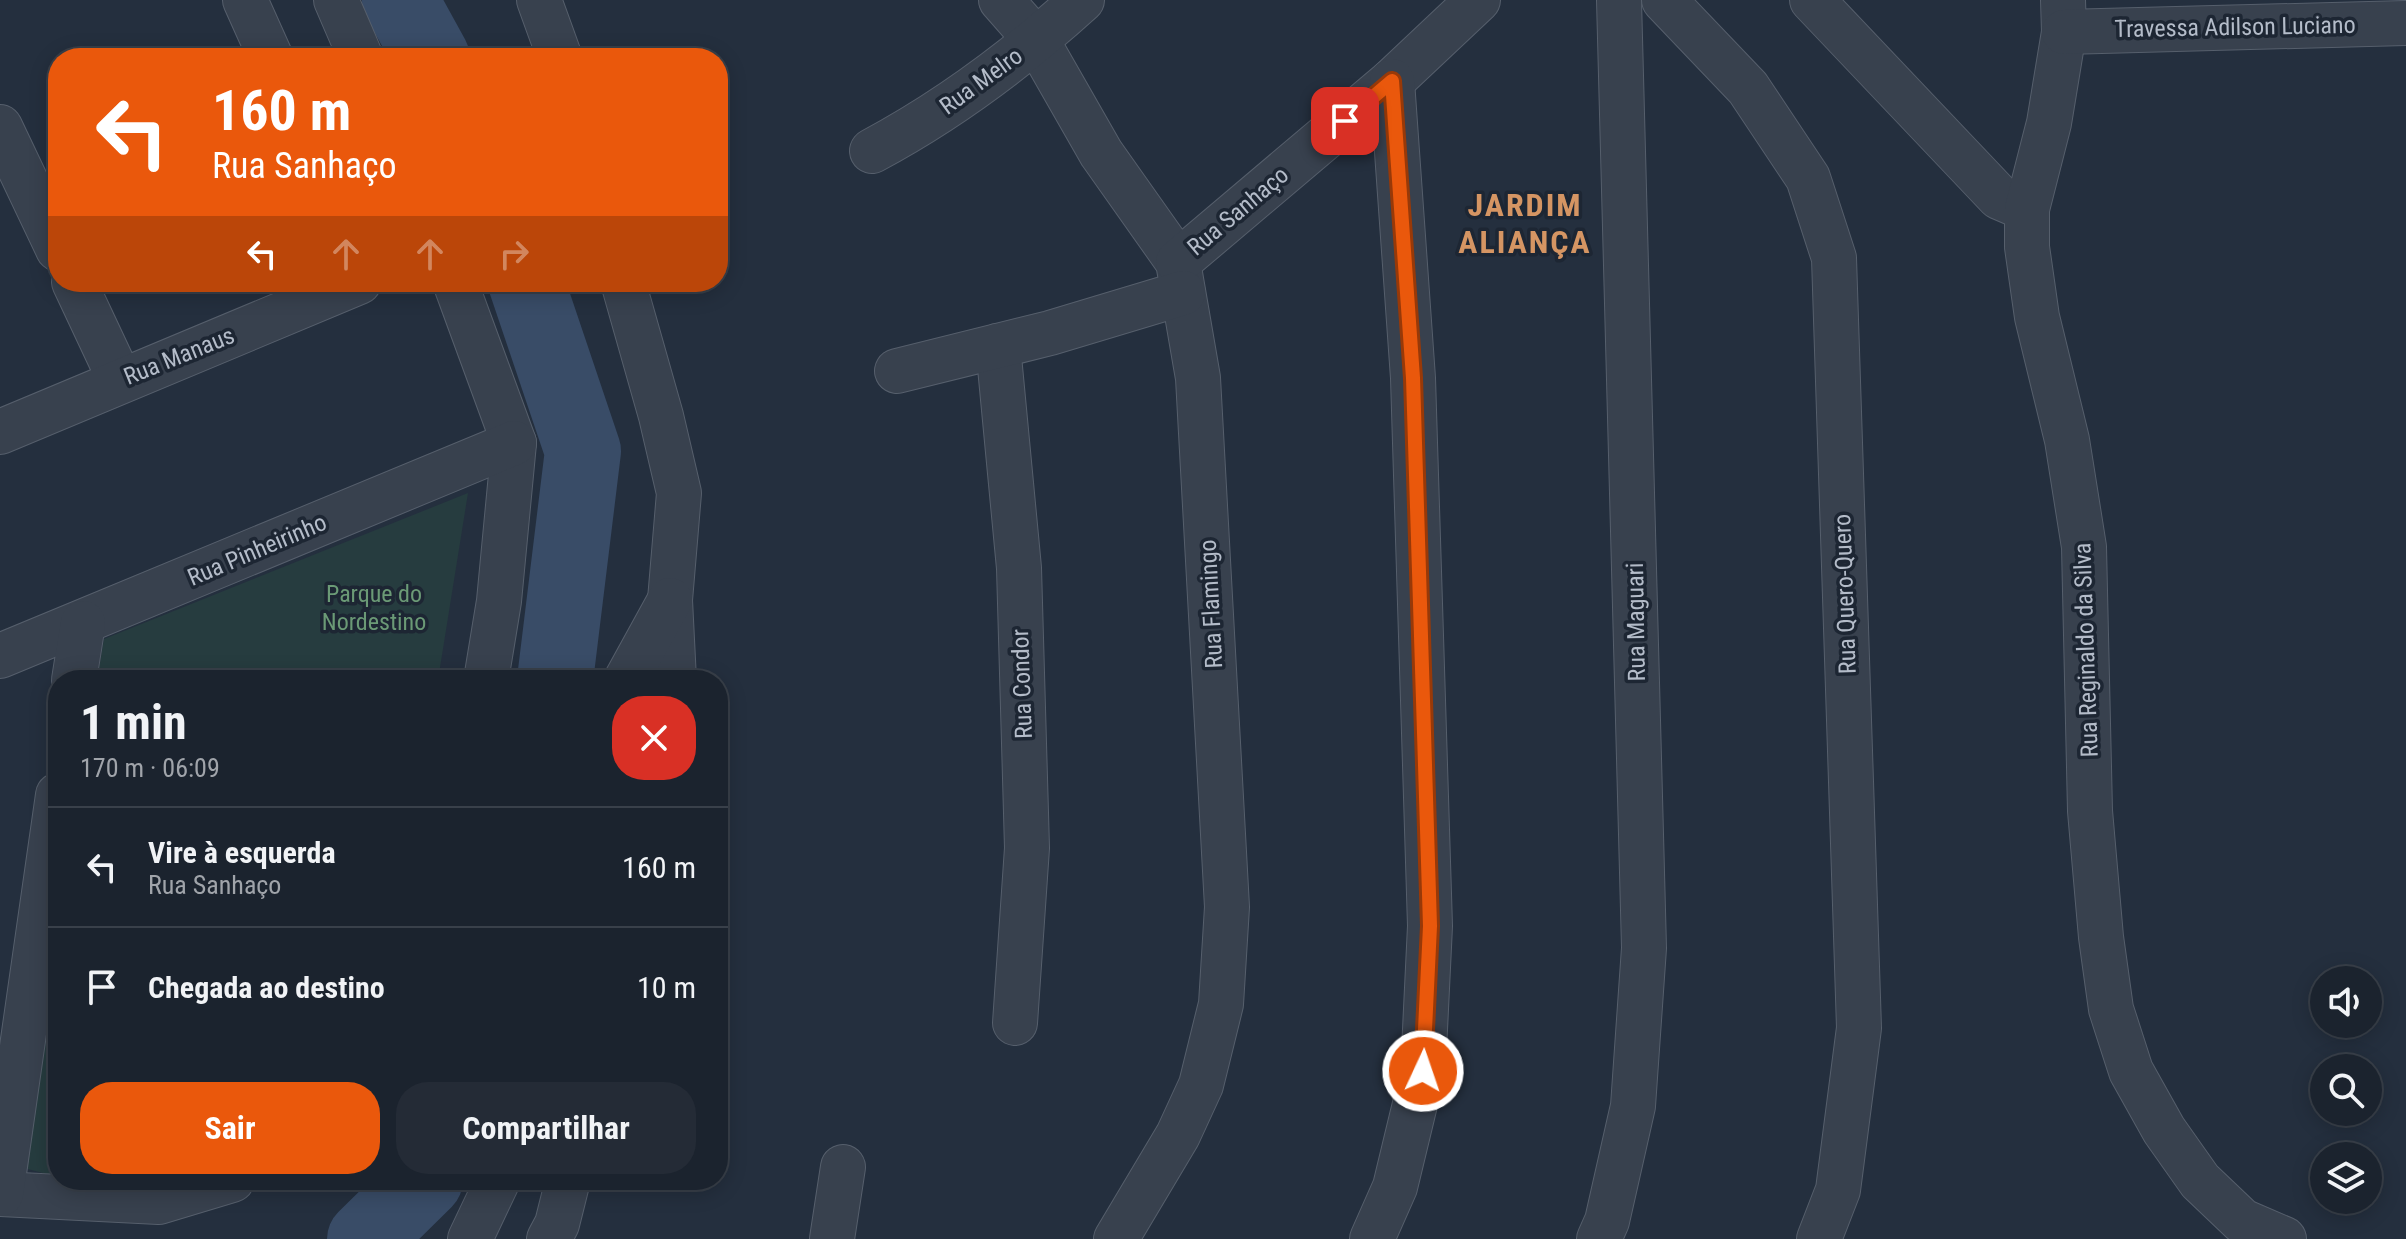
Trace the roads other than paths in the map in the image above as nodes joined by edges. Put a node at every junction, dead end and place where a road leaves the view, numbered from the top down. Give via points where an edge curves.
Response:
1 (245, 0) edge
2 (336, 0) edge
3 (539, 0) edge
4 (1001, 0) edge
5 (1082, 0) edge
6 (1478, 0) edge
7 (1619, 0) edge
8 (1664, 0) edge
9 (1812, 0) edge
10 (2064, 16) edge
11 (2406, 23) edge
12 (1037, 41) junction
13 (267, 48) edge
14 (357, 48) edge
15 (556, 48) edge
16 (1392, 81) junction
17 (0, 127) edge
18 (872, 151) dead end
19 (2027, 209) junction
20 (48, 228) edge
21 (1180, 278) junction
22 (79, 292) edge
23 (335, 292) edge
24 (459, 292) edge
25 (626, 292) edge
26 (998, 346) junction
27 (897, 371) dead end
28 (120, 380) junction
29 (0, 432) edge
30 (514, 443) junction
31 (670, 600) junction
32 (83, 623) junction
33 (0, 656) edge
34 (76, 670) edge
35 (488, 670) edge
36 (632, 670) edge
37 (674, 670) edge
38 (48, 864) edge
39 (1015, 1023) dead end
40 (843, 1167) dead end
41 (199, 1190) edge
42 (493, 1190) edge
43 (566, 1190) edge
44 (0, 1194) edge
45 (2236, 1230) edge
46 (470, 1239) edge
47 (549, 1239) edge
48 (832, 1239) edge
49 (1116, 1239) edge
50 (1372, 1239) edge
51 (1599, 1239) edge
52 (1819, 1239) edge
53 (2284, 1239) edge

1 - 13 street
2 - 14 street
3 - 15 street
4 - 12 street, Rua Flamingo
5 - 12 street, Rua Melro
6 - 16 street, Rua Sanhaço
7 - 51 street, Rua Maguari via 1644,948 1633,1106
8 - 52 street, Rua Quero-Quero via 1748,88 1808,178 1834,258 1859,1028 1838,1190
9 - 19 street via 1999,197
10 - 11 street, Travessa Adilson Luciano
10 - 19 street, Rua Reginaldo da Silva via 2049,123
12 - 18 street, Rua Melro via 940,112
12 - 21 street, Rua Flamingo
16 - 21 street, Rua Sanhaço
16 - 50 street via 1413,378 1430,926 1423,1071 1395,1187
17 - 20 street
19 - 45 street, Rua Reginaldo da Silva via 2037,317 2067,440 2084,547 2090,811 2111,1009 2131,1071 2164,1130
21 - 26 street, Rua Sanhaço
21 - 49 street, Rua Flamingo via 1198,378 1226,892 1221,1004 1201,1085 1178,1135
22 - 28 street
23 - 28 street, Rua Manaus
24 - 30 street
25 - 31 street via 679,493
26 - 27 street, Rua Sanhaço
26 - 39 street, Rua Condor via 1019,568 1027,848
28 - 29 street, Rua Manaus
30 - 32 street, Rua Pinheirinho
30 - 35 street
31 - 36 street
31 - 37 street
32 - 33 street, Rua Pinheirinho
32 - 34 street
38 - 44 street
40 - 48 street
41 - 44 street via 159,1202
42 - 46 street
43 - 47 street
45 - 53 street, Rua Reginaldo da Silva

